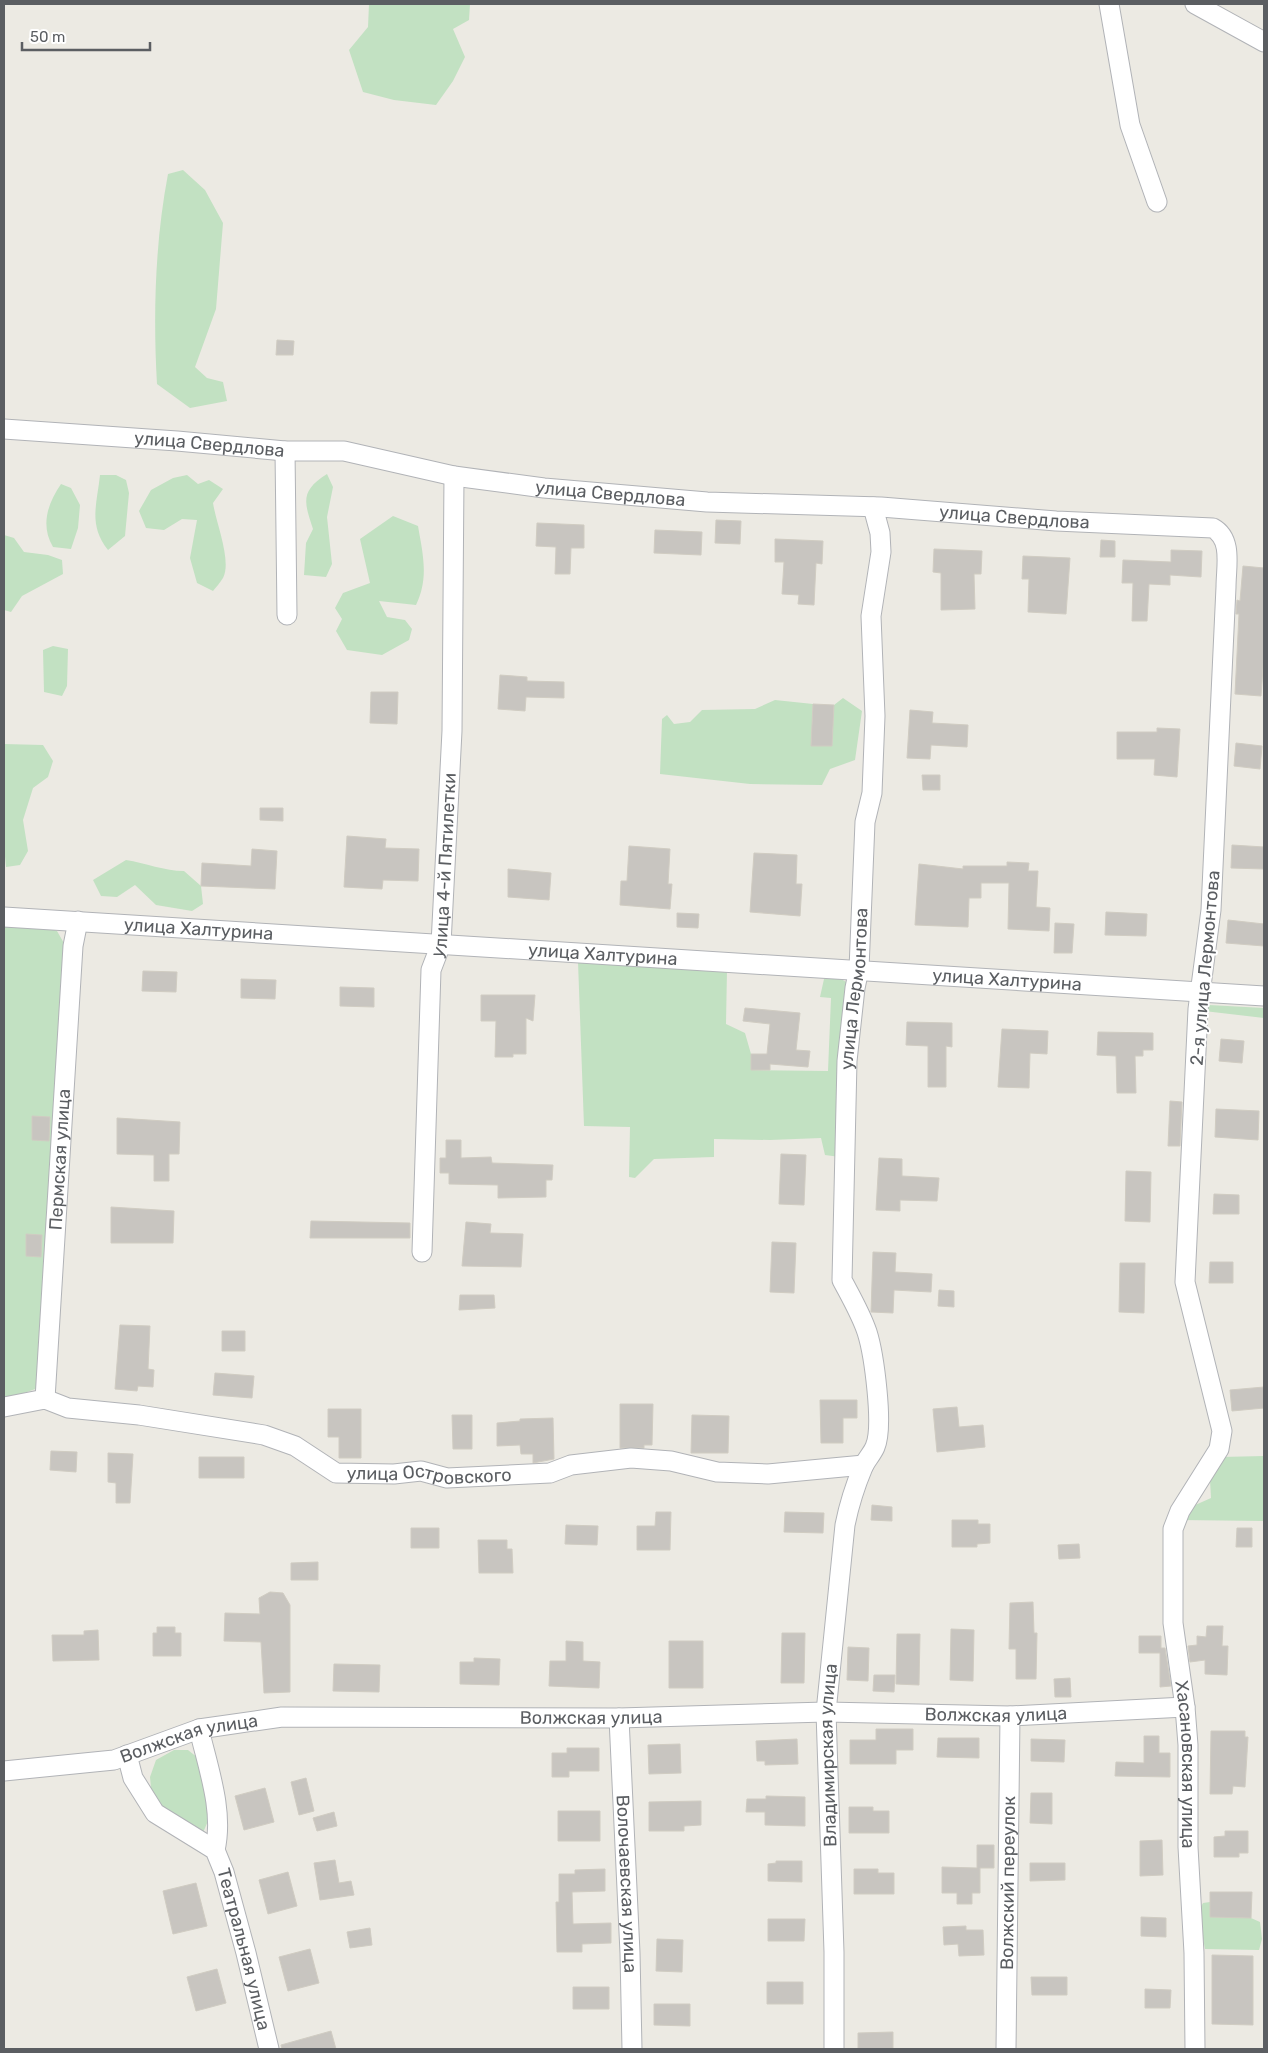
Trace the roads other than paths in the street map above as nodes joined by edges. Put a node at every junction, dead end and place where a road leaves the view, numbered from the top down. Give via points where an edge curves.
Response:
1 (1109, 4) edge
2 (1195, 4) edge
3 (1264, 42) edge
4 (1157, 202) dead end
5 (4, 429) edge
6 (285, 451) junction
7 (454, 476) junction
8 (873, 507) junction
9 (1219, 531) joint
10 (287, 615) dead end
11 (4, 917) edge
12 (78, 921) junction
13 (441, 944) junction
14 (859, 969) junction
15 (1202, 990) junction
16 (1264, 996) edge
17 (422, 1252) dead end
18 (45, 1399) junction
19 (4, 1407) edge
20 (864, 1464) junction
21 (1197, 1487) joint
22 (1186, 1707) junction
23 (826, 1712) junction
24 (1010, 1716) junction
25 (619, 1718) junction
26 (200, 1729) junction
27 (127, 1755) junction
28 (4, 1771) edge
29 (214, 1850) junction
30 (270, 2049) edge
31 (632, 2049) edge
32 (834, 2049) edge
33 (1006, 2049) edge
34 (1196, 2049) edge

1 - 4 street via 1130,125
2 - 3 street
5 - 6 street, улица Свердлова
6 - 7 street, улица Свердлова via 344,451
6 - 10 street
7 - 8 street, улица Свердлова via 544,488 707,502
7 - 13 street, улица 4-й Пятилетки via 452,731
8 - 9 street, улица Свердлова via 1056,521 1213,528
8 - 14 street, улица Лермонтова via 881,552 871,616 875,716 873,784 865,822
9 - 15 street, 2-я улица Лермонтова via 1226,542 1226,587 1211,910
11 - 12 street, улица Халтурина
12 - 13 street, улица Халтурина
12 - 18 street, Пермская улица via 73,946
13 - 14 street, улица Халтурина
13 - 17 street, улица 4-й Пятилетки via 431,970
14 - 15 street, улица Халтурина
14 - 20 street, улица Лермонтова via 847,1061 842,1280 867,1333 873,1360 878,1416 876,1446
15 - 16 street, улица Халтурина
15 - 21 street, 2-я улица Лермонтова via 1198,1009 1185,1282 1222,1431 1219,1449
18 - 19 street
18 - 20 street, улица Островского via 68,1408 139,1415 264,1435 295,1446 336,1473 421,1471 447,1478 550,1473 571,1465 631,1458 671,1461 717,1472 768,1474
20 - 23 street, Владимирская улица via 845,1525
21 - 22 street, Хасановская улица via 1180,1511 1173,1529 1173,1623
22 - 24 street, Волжская улица
22 - 34 street, Хасановская улица
23 - 24 street, Волжская улица
23 - 25 street, Волжская улица
23 - 32 street, Владимирская улица
24 - 33 street, Волжский переулок
25 - 26 street, Волжская улица via 282,1718
25 - 31 street, Волочаевская улица
26 - 27 street, Волжская улица
26 - 29 street, Театральная улица via 216,1807 218,1835
27 - 28 street, Волжская улица via 114,1760
27 - 29 street, Театральная улица via 132,1778 155,1813
29 - 30 street, Театральная улица via 224,1872

